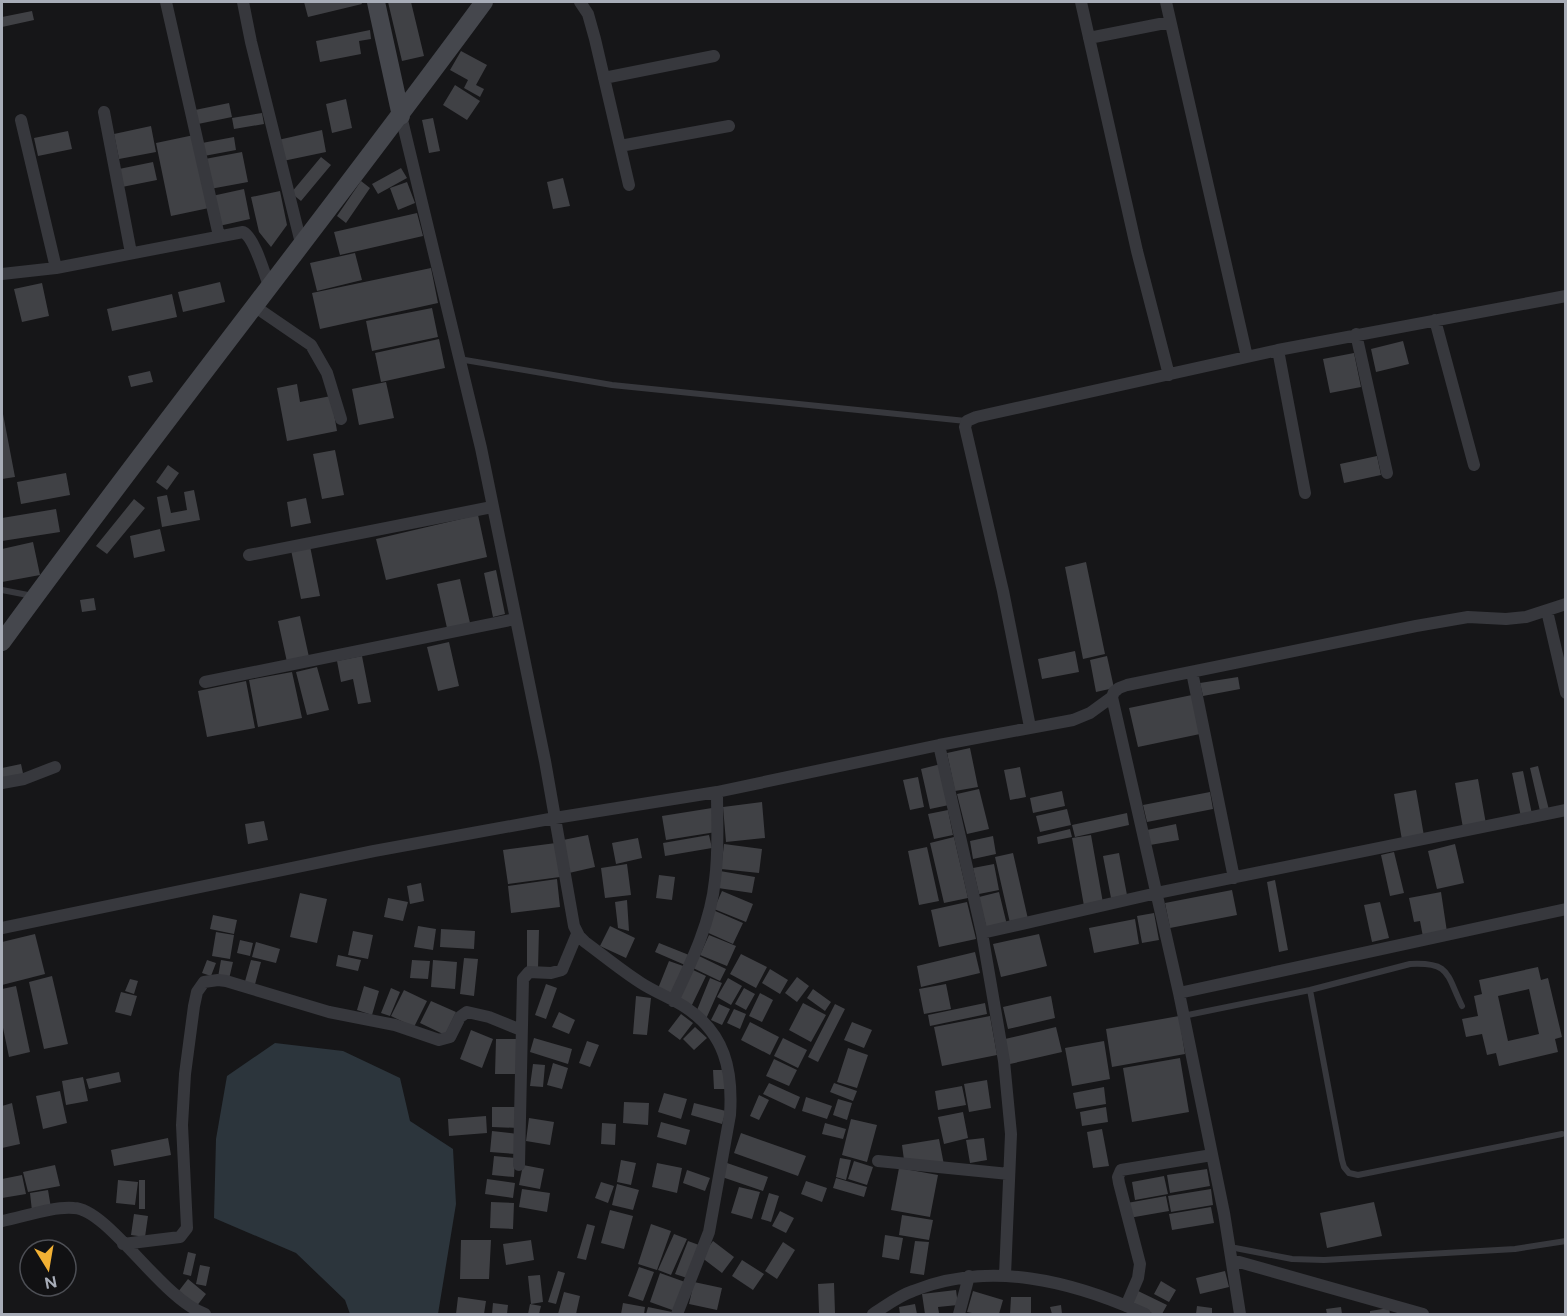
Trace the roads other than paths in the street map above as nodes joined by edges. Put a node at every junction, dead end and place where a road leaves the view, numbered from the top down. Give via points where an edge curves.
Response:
1 (166, 2) edge
2 (243, 2) edge
3 (376, 2) edge
4 (484, 2) edge
5 (583, 2) edge
6 (1081, 2) edge
7 (1166, 2) edge
8 (1170, 22) junction
9 (1089, 38) junction
10 (714, 56) dead end
11 (604, 78) junction
12 (104, 112) dead end
13 (401, 116) junction
14 (21, 120) dead end
15 (729, 126) dead end
16 (620, 146) junction
17 (629, 185) dead end
18 (219, 236) junction
19 (301, 243) junction
20 (131, 253) junction
21 (56, 268) junction
22 (2, 274) edge
23 (269, 285) junction
24 (1566, 296) edge
25 (254, 306) junction
26 (1435, 320) junction
27 (1356, 334) junction
28 (1278, 350) junction
29 (1247, 357) junction
30 (459, 359) junction
31 (1169, 375) junction
32 (341, 419) dead end
33 (967, 421) junction
34 (1474, 465) dead end
35 (1387, 473) dead end
36 (1305, 493) dead end
37 (492, 507) junction
38 (249, 555) dead end
39 (2, 590) edge
40 (35, 596) junction
41 (1566, 604) edge
42 (1547, 610) junction
43 (515, 619) junction
44 (2, 642) edge
45 (1192, 672) junction
46 (205, 682) dead end
47 (1566, 693) edge
48 (1112, 697) junction
49 (1030, 727) junction
50 (939, 745) junction
51 (55, 767) dead end
52 (2, 783) edge
53 (717, 792) junction
54 (1566, 810) edge
55 (555, 818) junction
56 (1234, 878) junction
57 (1158, 893) junction
58 (1566, 909) edge
59 (2, 928) edge
60 (982, 933) junction
61 (577, 934) junction
62 (1310, 990) junction
63 (1179, 993) junction
64 (673, 1001) junction
65 (1462, 1006) dead end
66 (1182, 1016) junction
67 (521, 1030) junction
68 (1562, 1134) dead end
69 (1212, 1155) junction
70 (878, 1161) dead end
71 (519, 1165) dead end
72 (1009, 1174) junction
73 (2, 1221) edge
74 (1566, 1240) edge
75 (123, 1244) junction
76 (1231, 1253) junction
77 (1005, 1275) junction
78 (969, 1276) junction
79 (1126, 1306) junction
80 (205, 1314) edge
81 (677, 1314) edge
82 (873, 1314) edge
83 (959, 1314) edge
84 (1145, 1314) edge
85 (1240, 1314) edge
86 (1423, 1314) edge

1 - 18 street
2 - 19 street
3 - 13 street
4 - 13 street
5 - 11 street
6 - 9 street
7 - 8 street
8 - 9 street
8 - 29 street
9 - 31 street
10 - 11 street
11 - 16 street
12 - 20 street
13 - 19 street
13 - 30 street
14 - 21 street
15 - 16 street
16 - 17 street
18 - 20 street
18 - 23 street via 243,232 249,235
19 - 23 street
20 - 21 street
21 - 22 street
23 - 25 street
24 - 26 street
25 - 32 street via 311,345 332,386
25 - 40 street
26 - 27 street
26 - 34 street
27 - 28 street
27 - 35 street
28 - 29 street
28 - 36 street
29 - 31 street
30 - 33 lane via 612,385
30 - 37 street
31 - 33 street
33 - 49 street via 965,428
37 - 38 street
37 - 43 street
39 - 40 lane
40 - 44 street
41 - 42 street
42 - 45 street via 1526,617 1468,618 1425,624
42 - 47 street
43 - 46 street
43 - 55 street
45 - 48 street via 1127,685
45 - 56 street
48 - 49 street via 1083,716
48 - 57 street
49 - 50 street
50 - 53 street
50 - 60 street
51 - 52 street
53 - 55 street
53 - 64 street via 712,898 695,952
54 - 56 street
55 - 59 street
55 - 61 street
56 - 57 street
57 - 60 street
57 - 63 street
58 - 63 street
60 - 72 street via 1005,1070 1011,1134
61 - 64 street via 639,982
61 - 67 street via 562,970 551,974 529,972 524,979
62 - 65 lane via 1410,964 1433,963 1445,972
62 - 66 lane
62 - 68 lane via 1342,1160 1349,1173 1358,1175
63 - 66 street
64 - 81 street via 686,1008 718,1039 727,1061 731,1096 709,1232
66 - 69 street
67 - 71 street
67 - 75 street via 467,1012 450,1037 439,1040 395,1024 329,1012 226,981 204,982 194,1006 185,1074 182,1125 188,1228 180,1237
69 - 76 street
69 - 79 street via 1121,1170 1119,1183 1140,1264
70 - 72 street
72 - 77 street
73 - 75 street via 74,1208 86,1210
74 - 76 lane via 1515,1248 1324,1260
75 - 80 street via 163,1285
76 - 85 street
76 - 86 street
77 - 78 street
77 - 79 street via 1075,1288
78 - 82 street via 914,1290
78 - 83 street
79 - 84 street

